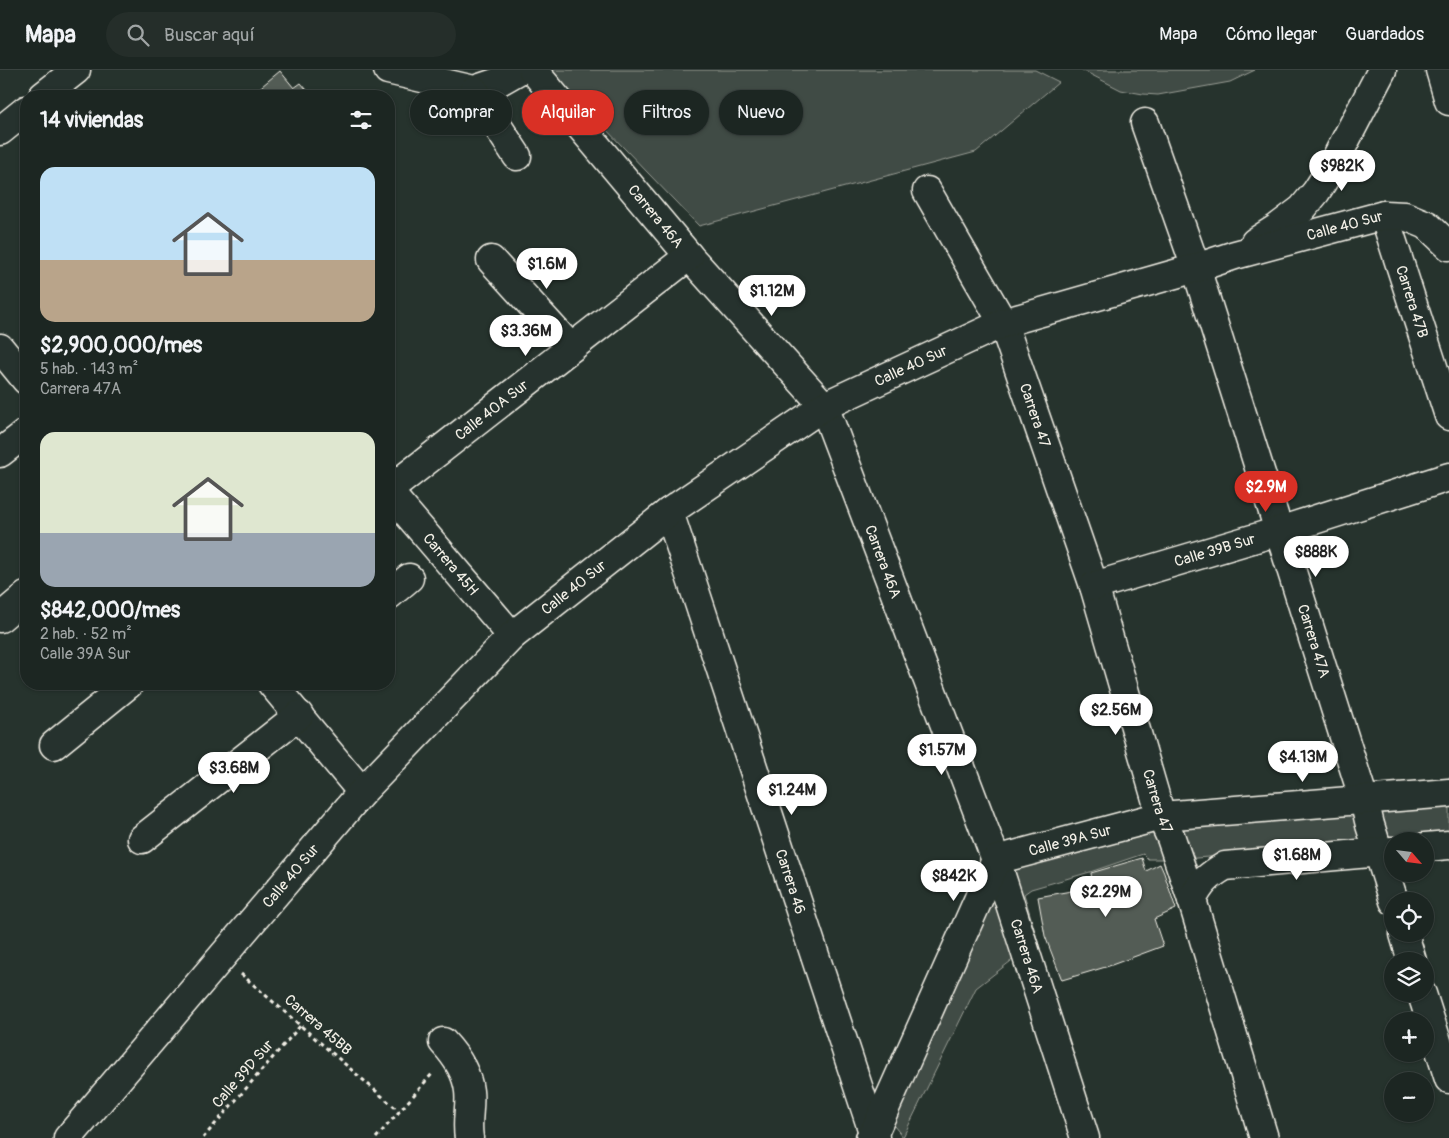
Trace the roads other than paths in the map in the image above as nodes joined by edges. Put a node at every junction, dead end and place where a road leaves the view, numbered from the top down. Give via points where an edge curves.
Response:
1 (76, 70) edge
2 (388, 70) edge
3 (519, 70) edge
4 (533, 70) edge
5 (1382, 70) edge
6 (51, 90) edge
7 (474, 90) joint
8 (20, 115) edge
9 (1146, 123) dead end
10 (0, 130) edge
11 (503, 135) edge
12 (517, 156) dead end
13 (927, 191) dead end
14 (1384, 215) junction
15 (1449, 246) edge
16 (1235, 255) junction
17 (689, 256) junction
18 (491, 260) dead end
19 (1196, 268) junction
20 (1003, 323) junction
21 (0, 348) edge
22 (571, 348) junction
23 (20, 373) edge
24 (824, 406) junction
25 (1449, 416) edge
26 (20, 438) edge
27 (0, 453) edge
28 (1449, 477) edge
29 (395, 486) edge
30 (395, 498) edge
31 (669, 512) junction
32 (1278, 532) junction
33 (1094, 586) junction
34 (20, 601) edge
35 (0, 618) edge
36 (512, 636) junction
37 (121, 690) edge
38 (280, 690) edge
39 (299, 715) junction
40 (54, 745) dead end
41 (362, 792) junction
42 (1449, 793) edge
43 (1364, 800) junction
44 (1161, 816) junction
45 (142, 839) dead end
46 (1449, 845) edge
47 (1434, 846) edge
48 (1384, 849) edge
49 (1384, 851) edge
50 (996, 860) junction
51 (1192, 900) junction
52 (1425, 1002) edge
53 (444, 1042) dead end
54 (1449, 1079) edge
55 (873, 1136) edge
56 (68, 1138) edge
57 (469, 1138) edge
58 (1085, 1138) edge
59 (1264, 1138) edge

1 - 6 street
2 - 7 street
3 - 7 street
4 - 17 street, Carrera 46A
5 - 16 street, Calle 40 Sur via 1316,192 1277,228
8 - 10 street
9 - 19 street, Carrera 47A
11 - 12 street
13 - 20 street, Carrera 47
14 - 15 street, Calle 40 Sur via 1405,216 1427,225
14 - 16 street, Calle 40 Sur
14 - 25 street, Carrera 47B
16 - 19 street, Calle 40 Sur
17 - 22 street, Calle 40A Sur
17 - 24 street, Carrera 46A
18 - 22 street
19 - 20 street, Calle 40 Sur
19 - 32 street, Carrera 47A
20 - 24 street, Calle 40 Sur
20 - 33 street, Carrera 47
21 - 23 street
22 - 29 street, Calle 40A Sur
24 - 31 street, Calle 40 Sur
24 - 50 street, Carrera 46A
26 - 27 street
28 - 32 street, Calle 39B Sur
30 - 36 street, Carrera 45H
31 - 36 street, Calle 40 Sur
31 - 55 street, Carrera 46
32 - 33 street, Calle 39B Sur
32 - 43 street, Carrera 47A
33 - 44 street, Carrera 47
34 - 35 street
36 - 41 street, Calle 40 Sur
37 - 40 street
38 - 39 street
39 - 41 street
39 - 45 street
41 - 56 street, Calle 40 Sur
42 - 43 street, Calle 39A Sur
43 - 44 street, Calle 39A Sur
43 - 48 street, Carrera 47A
44 - 50 street, Calle 39A Sur
44 - 51 street, Carrera 47
46 - 47 street
49 - 51 street via 1225,866 1210,874
50 - 55 street
50 - 58 street, Carrera 46A
51 - 59 street, Carrera 47
52 - 54 street
53 - 57 street via 456,1055 466,1075 470,1091

